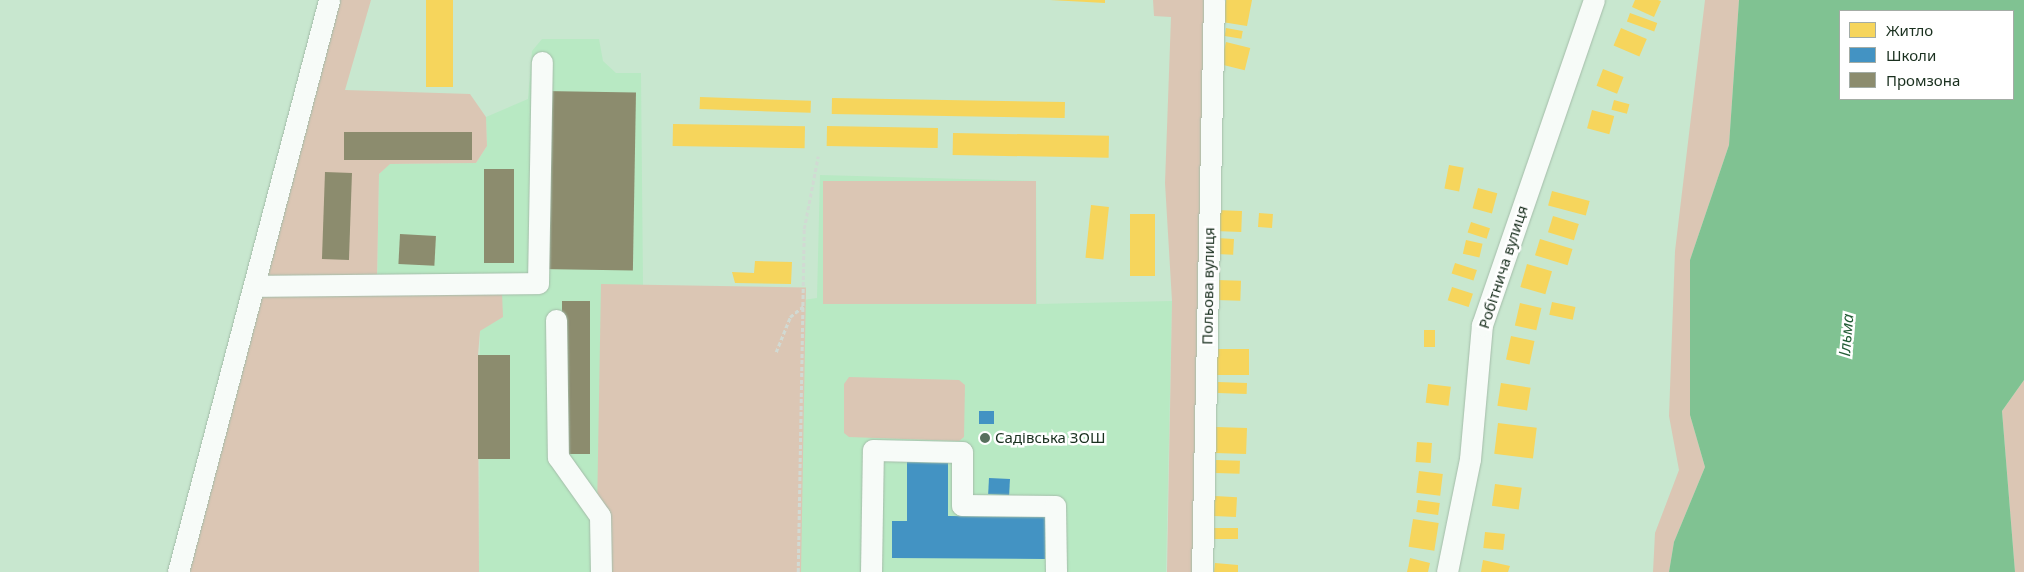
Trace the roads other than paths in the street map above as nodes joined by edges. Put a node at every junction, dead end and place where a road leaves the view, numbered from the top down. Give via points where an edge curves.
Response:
1 (329, 0) edge
2 (1214, 0) edge
3 (1594, 0) edge
4 (542, 62) dead end
5 (254, 286) junction
6 (556, 320) dead end
7 (178, 572) edge
8 (601, 572) edge
9 (871, 572) edge
10 (1056, 572) edge
11 (1202, 572) edge
12 (1447, 572) edge

1 - 5 street
2 - 11 street, Польова вулиця
3 - 12 street, Робітнича вулиця via 1482,325 1470,459
4 - 5 street via 538,283
5 - 7 street
6 - 8 street via 558,457 600,516
9 - 10 street via 873,450 962,452 962,505 1055,506

